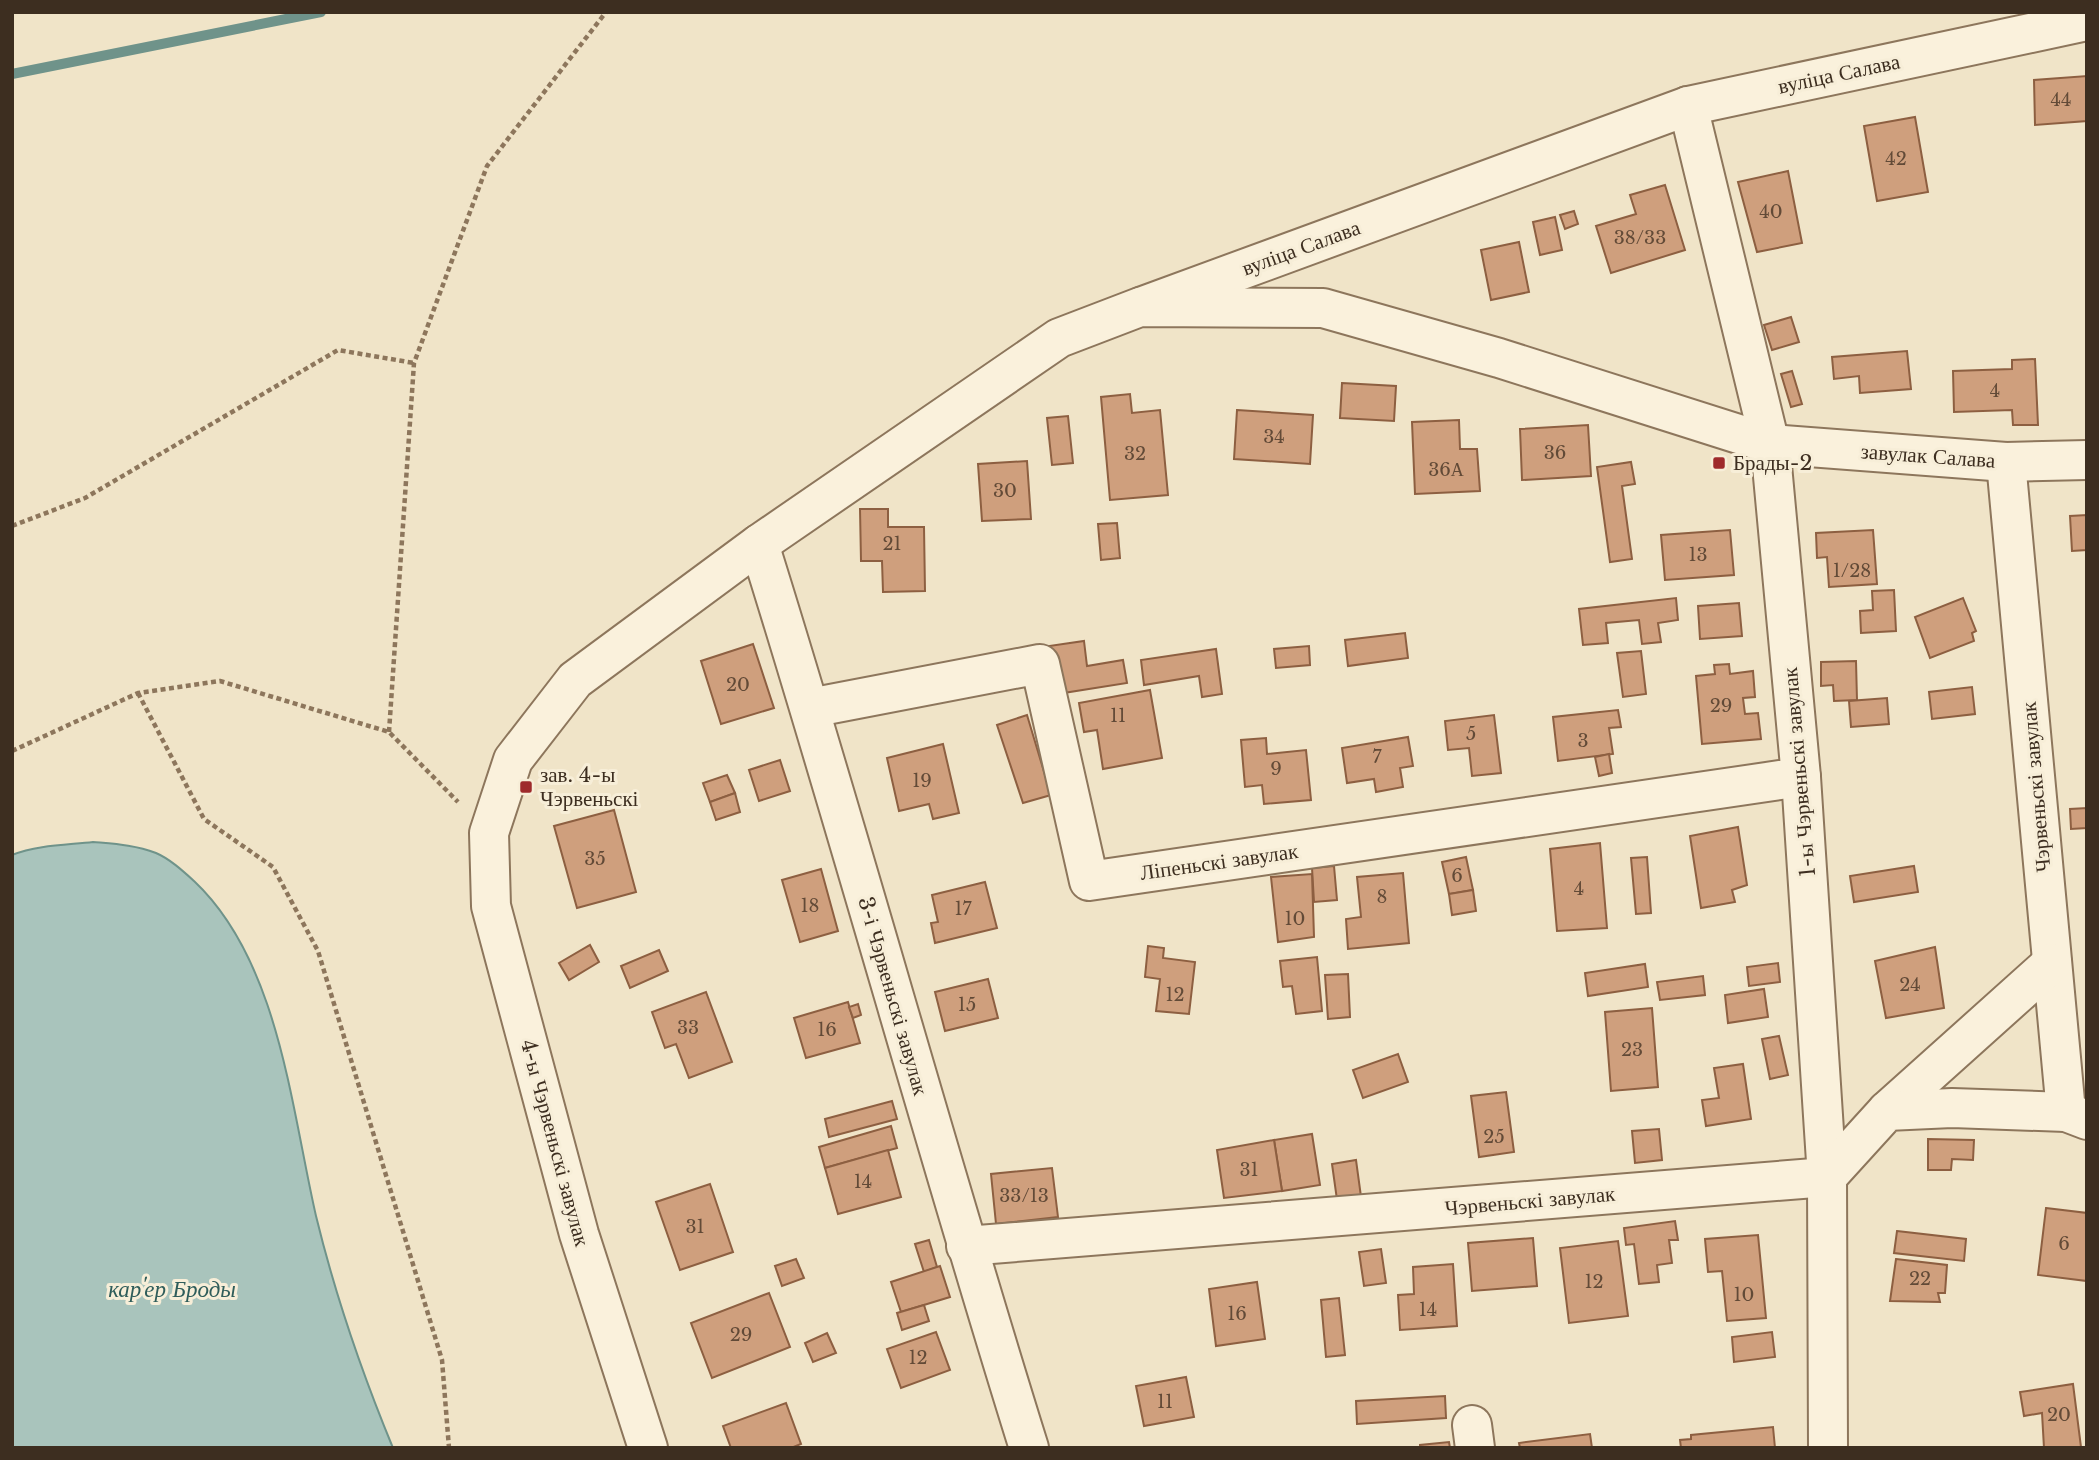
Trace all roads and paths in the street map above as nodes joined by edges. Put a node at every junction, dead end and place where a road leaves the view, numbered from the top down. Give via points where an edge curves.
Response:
1 (606, 12) edge
2 (2087, 22) edge
3 (1688, 106) junction
4 (1140, 307) junction
5 (414, 363) junction
6 (1770, 444) junction
7 (2087, 460) edge
8 (2007, 462) junction
9 (12, 526) edge
10 (759, 544) junction
11 (138, 693) junction
12 (810, 708) junction
13 (388, 732) junction
14 (12, 751) edge
15 (1801, 777) junction
16 (489, 833) junction
17 (2052, 963) junction
18 (1887, 1111) junction
19 (2076, 1116) edge
20 (1827, 1177) junction
21 (966, 1246) junction
22 (449, 1448) edge
23 (648, 1448) edge
24 (1029, 1448) edge
25 (1828, 1448) edge

1 - 5 path via 487,166
2 - 3 street, вуліца Салава
3 - 4 street, вуліца Салава
3 - 6 street, 1-ы Чэрвеньскі завулак
4 - 6 street, вуліца Салава via 1323,308
4 - 10 street, 4-ы Чэрвеньскі завулак via 1059,338
5 - 9 path via 338,350 85,498
5 - 13 path
6 - 8 street, завулак Салава
6 - 15 street, 1-ы Чэрвеньскі завулак
7 - 8 street, завулак Салава
8 - 17 street, Чэрвеньскі завулак
10 - 12 street, 3-і Чэрвеньскі завулак
10 - 16 street, 4-ы Чэрвеньскі завулак via 575,680 513,760
11 - 13 path via 220,681
11 - 14 path
11 - 22 path via 204,819 273,867 318,951 442,1360
12 - 15 street, Ліпеньскі завулак via 1040,664 1088,881
12 - 21 street, 3-і Чэрвеньскі завулак
13 - 16 path
15 - 20 street, 1-ы Чэрвеньскі завулак
16 - 23 street, 4-ы Чэрвеньскі завулак via 491,906 579,1234
17 - 18 street
17 - 19 street, Чэрвеньскі завулак
18 - 19 street, Чэрвеньскі завулак via 1952,1108
18 - 20 street
20 - 21 street, Чэрвеньскі завулак
20 - 25 street, 1-ы Чэрвеньскі завулак
21 - 24 street, 3-і Чэрвеньскі завулак

